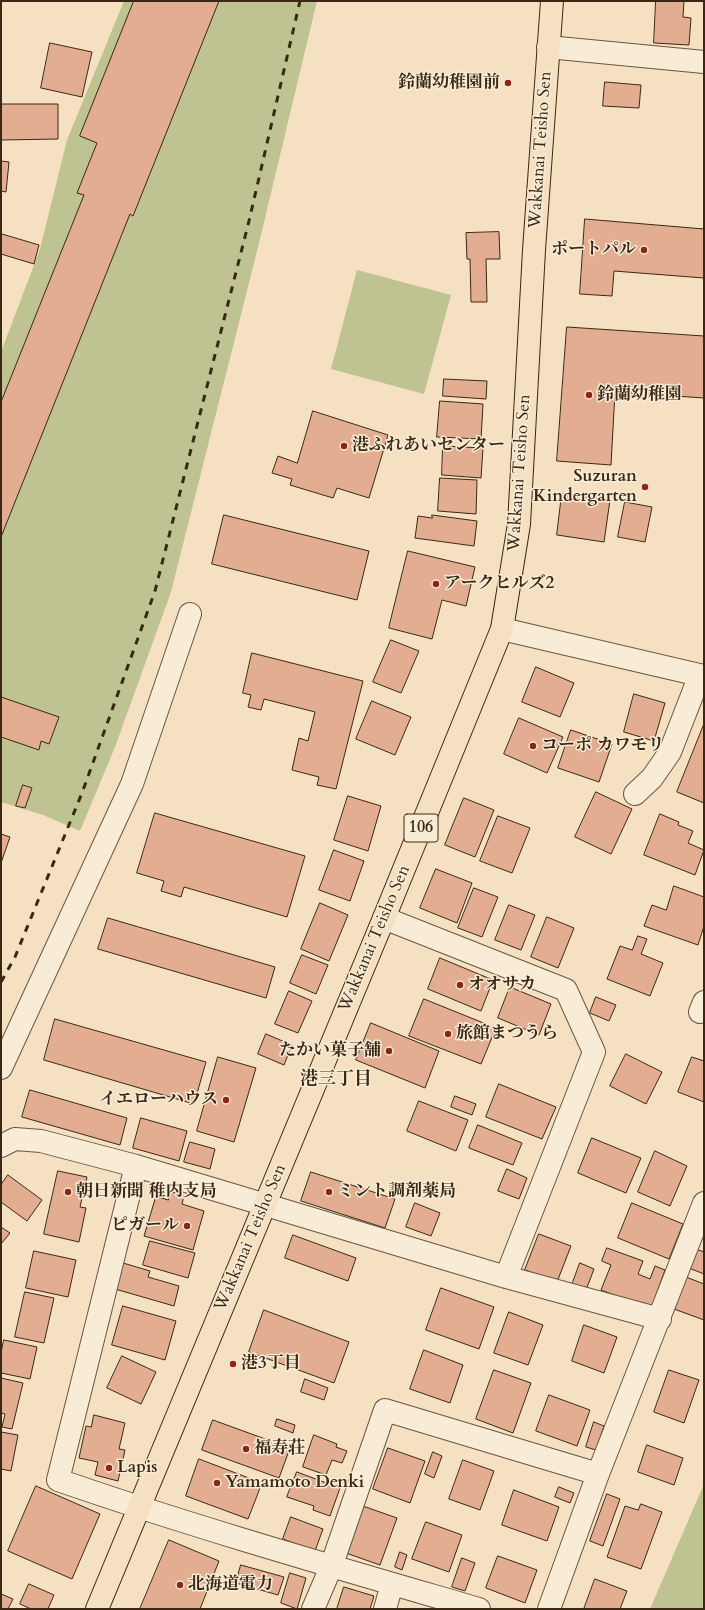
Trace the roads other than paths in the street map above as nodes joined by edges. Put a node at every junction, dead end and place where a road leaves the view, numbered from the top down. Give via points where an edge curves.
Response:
1 (552, 1) edge
2 (548, 47) junction
3 (704, 62) edge
4 (190, 614) dead end
5 (502, 630) junction
6 (702, 676) edge
7 (635, 794) dead end
8 (384, 918) junction
9 (1, 1068) edge
10 (1, 1146) edge
11 (136, 1166) junction
12 (704, 1203) edge
13 (264, 1206) junction
14 (506, 1278) junction
15 (660, 1319) junction
16 (598, 1474) junction
17 (139, 1508) junction
18 (331, 1567) junction
19 (392, 1584) junction
20 (97, 1609) edge
21 (313, 1609) edge
22 (385, 1609) edge
23 (479, 1609) edge
24 (550, 1609) edge

1 - 2 main road, Wakkanai Teisho Sen / 106
2 - 3 street
2 - 5 main road, Wakkanai Teisho Sen / 106 via 519,524
4 - 9 street via 132,784
5 - 6 street
5 - 8 main road, Wakkanai Teisho Sen / 106
6 - 7 street via 670,752 652,778
8 - 13 main road, Wakkanai Teisho Sen / 106
8 - 14 street via 566,990 594,1052
10 - 11 street via 15,1139 41,1141
11 - 13 street
11 - 17 street via 58,1480
12 - 15 street
13 - 14 street
13 - 17 main road, Wakkanai Teisho Sen / 106
14 - 15 street
15 - 16 street
16 - 18 street via 385,1410
16 - 24 street
17 - 18 street
17 - 20 main road, Wakkanai Teisho Sen / 106
18 - 19 street
18 - 21 street
19 - 22 street
19 - 23 street

